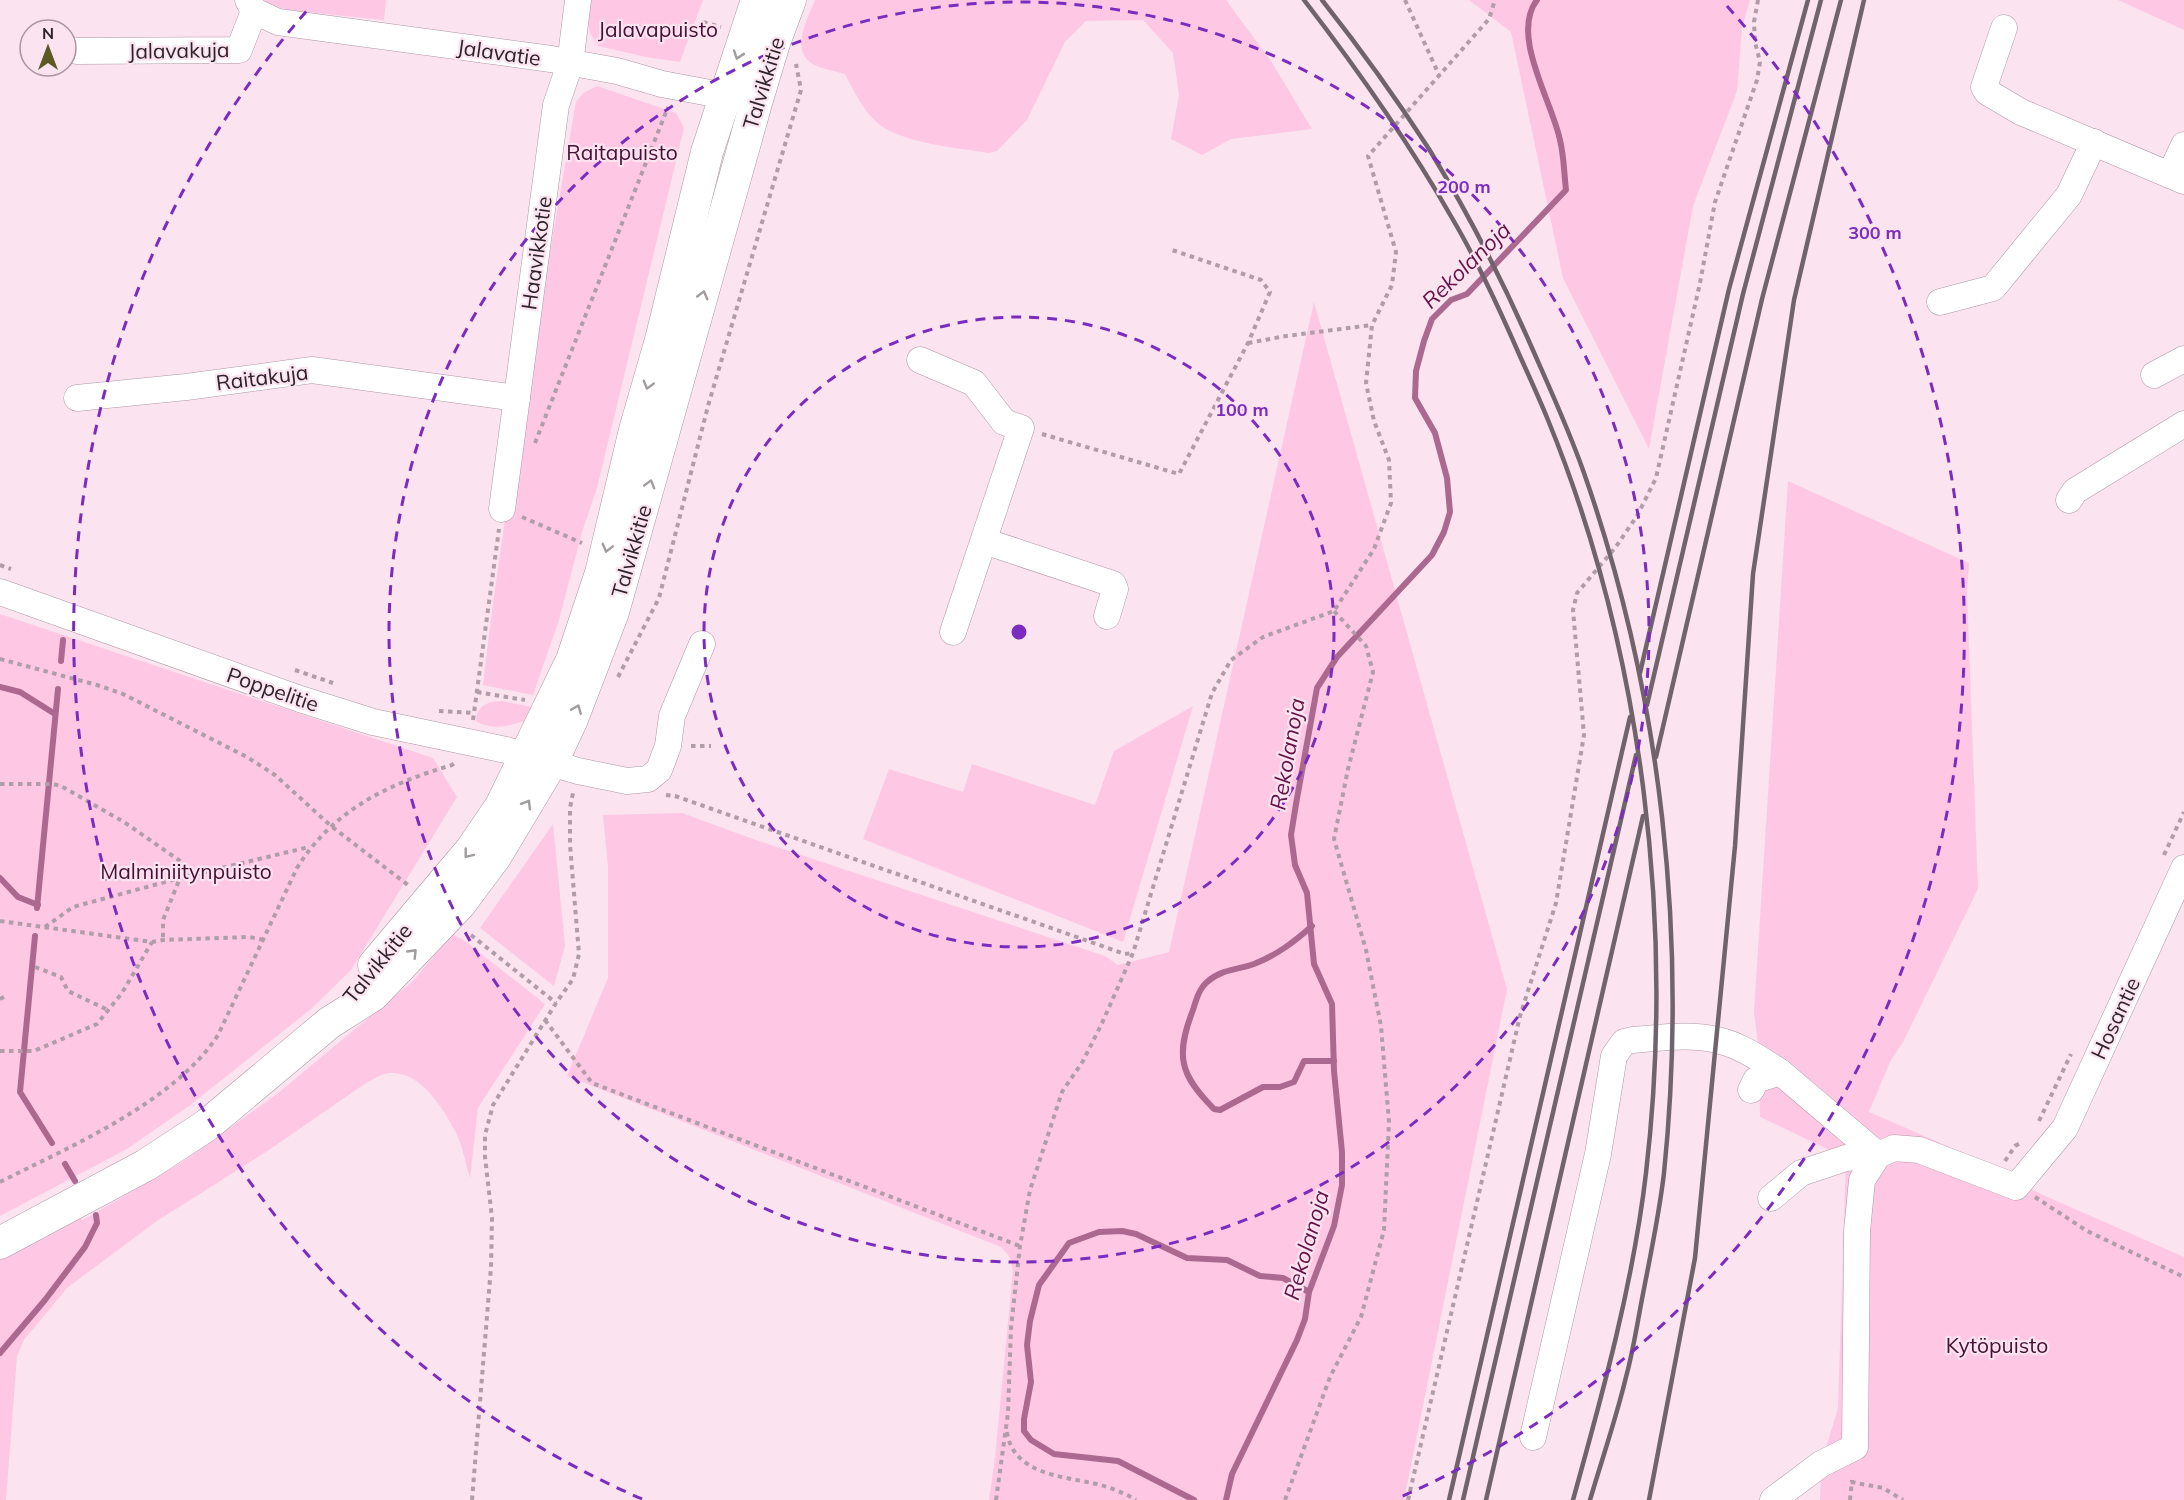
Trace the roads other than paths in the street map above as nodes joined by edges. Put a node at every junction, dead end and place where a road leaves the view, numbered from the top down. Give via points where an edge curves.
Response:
1 (578, 0) edge
2 (757, 0) edge
3 (790, 0) edge
4 (251, 6) edge
5 (2004, 28) dead end
6 (78, 51) edge
7 (570, 64) junction
8 (725, 95) junction
9 (756, 103) junction
10 (2094, 142) junction
11 (2184, 145) edge
12 (2177, 178) edge
13 (1940, 302) dead end
14 (2184, 359) edge
15 (920, 360) dead end
16 (2154, 375) dead end
17 (77, 398) dead end
18 (517, 398) junction
19 (2184, 424) edge
20 (2069, 500) dead end
21 (502, 509) road end
22 (984, 541) junction
23 (0, 592) edge
24 (1107, 616) dead end
25 (953, 632) dead end
26 (702, 644) dead end
27 (540, 758) junction
28 (2172, 866) edge
29 (1780, 1072) junction
30 (1751, 1090) dead end
31 (1878, 1155) junction
32 (1771, 1198) dead end
33 (0, 1243) edge
34 (1533, 1437) dead end
35 (1773, 1500) edge

1 - 7 street, Haavikkotie
2 -> 8 main road, Talvikkitie
3 - 9 main road, Talvikkitie
4 - 6 street, Jalavakuja via 239,50
4 - 7 street, Jalavatie via 278,22
5 - 10 street via 1984,87 1987,92 2021,112
7 - 8 street, Jalavatie
7 - 18 street, Haavikkotie via 556,105
8 - 9 street, Jalavatie
8 -> 27 main road, Talvikkitie via 707,152 594,598
27 -> 9 main road, Talvikkitie via 577,709 613,612
10 - 12 street
10 - 13 street via 2069,195 1993,288
11 - 12 street
14 - 16 street
15 - 22 street via 974,383 1004,422 1021,428
17 - 18 street, Raitakuja via 312,370
18 - 21 street, Haavikkotie
19 - 20 street via 2075,491
22 - 24 street via 1113,584 1115,590
22 - 25 street
23 - 27 street, Poppelitie via 373,722
26 - 27 street, Poppelitie via 672,716 668,746 654,775 627,781
27 - 33 main road, Talvikkitie via 495,857 460,904 373,995 329,1023 207,1125 146,1165
28 - 31 street, Hosantie via 2065,1128 2037,1164 2005,1183 1919,1150 1894,1148
29 - 30 street via 1756,1080
29 - 31 street
29 - 34 street via 1746,1051 1694,1036 1632,1040 1624,1042 1614,1056 1575,1303
31 - 32 street via 1846,1158 1801,1173
31 - 35 street via 1863,1180 1857,1231 1855,1447 1821,1464

